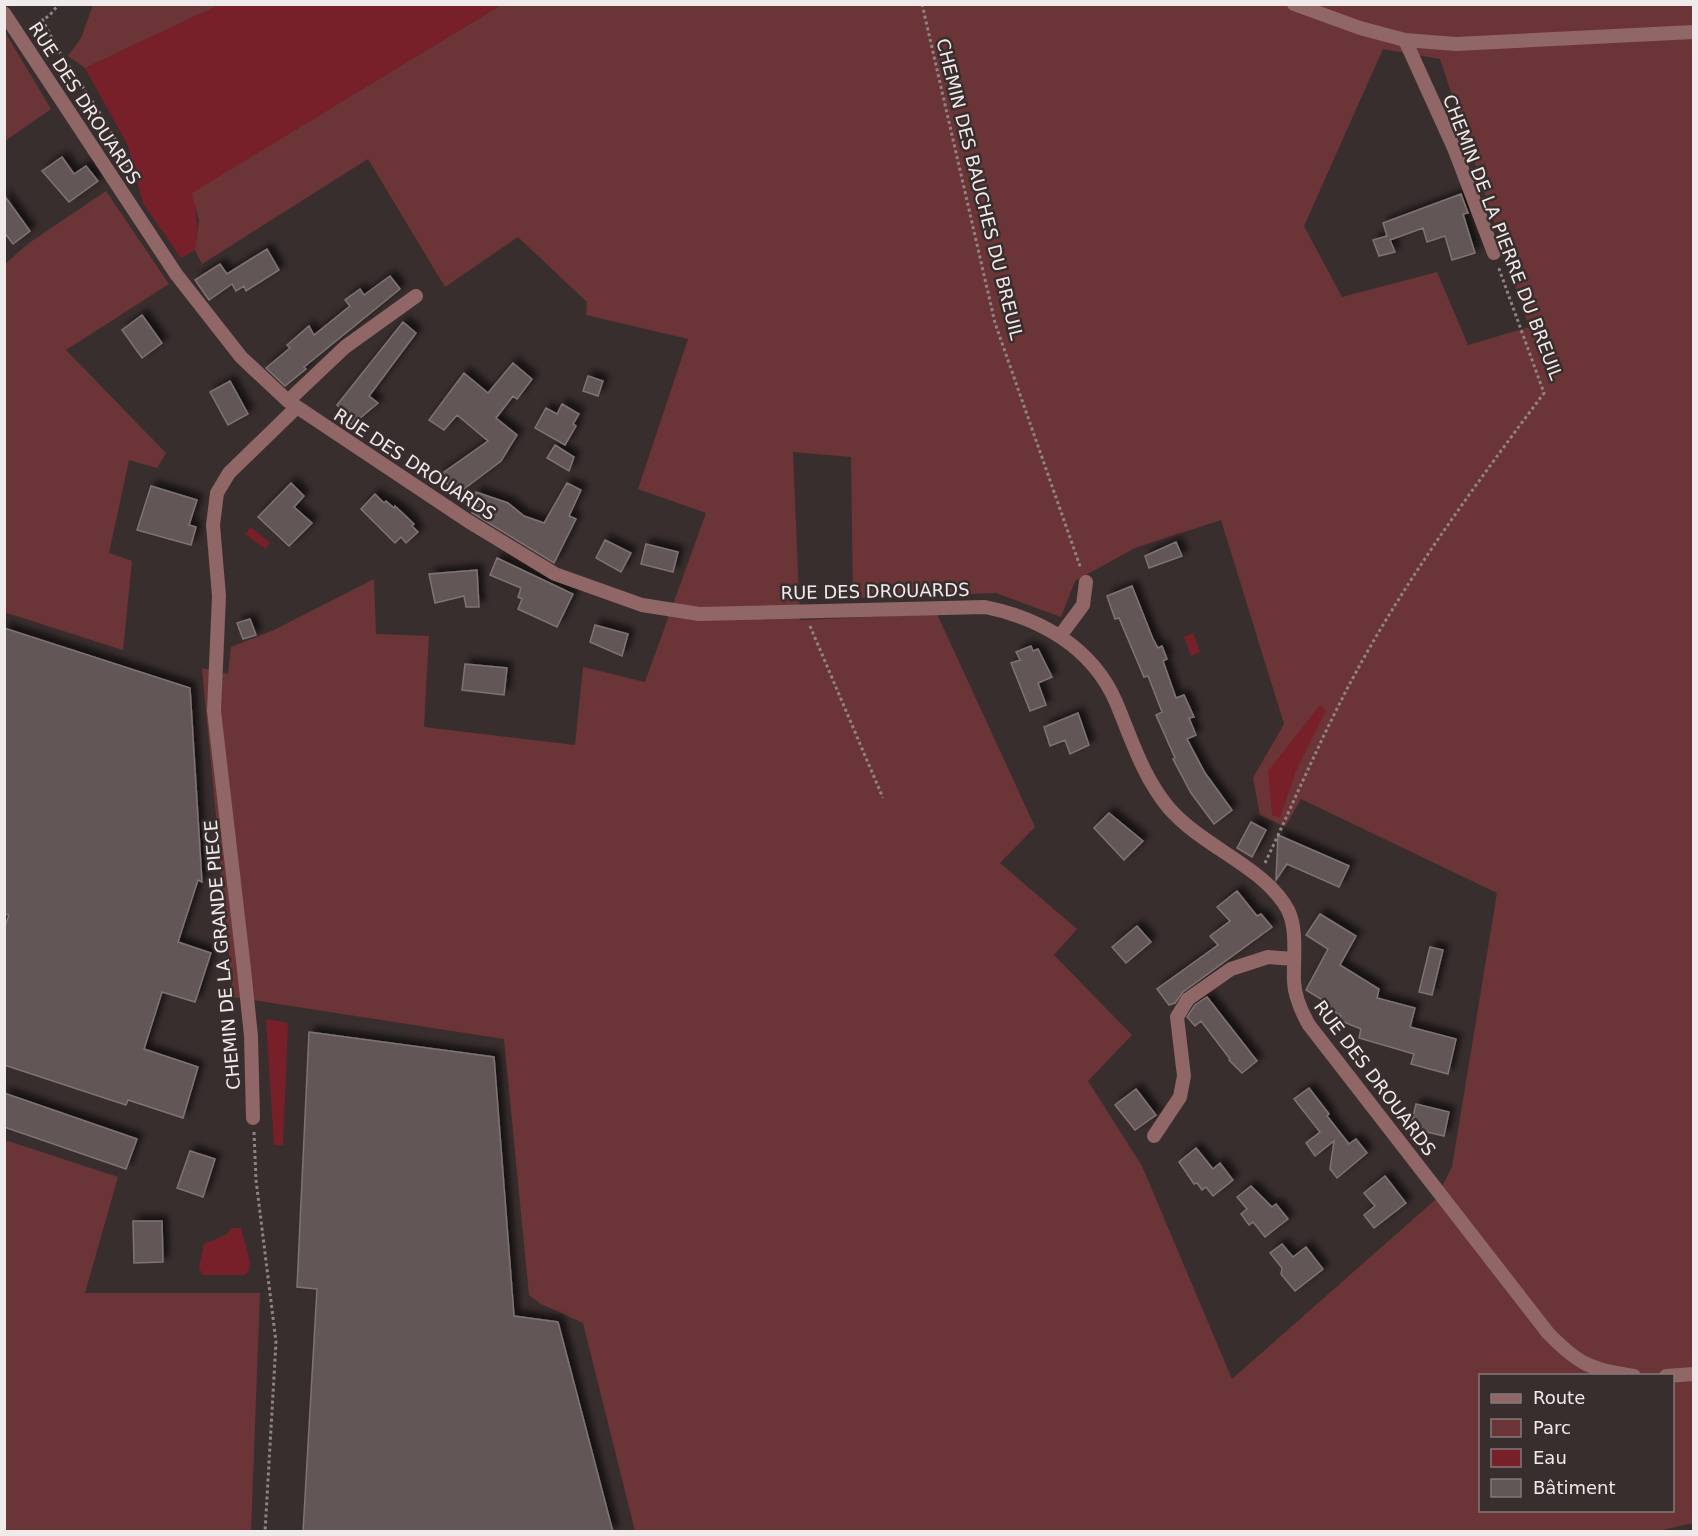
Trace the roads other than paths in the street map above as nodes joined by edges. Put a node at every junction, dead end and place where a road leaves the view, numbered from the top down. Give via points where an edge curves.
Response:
1 (1294, 4) edge
2 (4, 13) edge
3 (1694, 32) edge
4 (1405, 40) junction
5 (1494, 254) road end
6 (416, 296) dead end
7 (293, 404) junction
8 (1086, 582) road end
9 (1060, 636) junction
10 (1294, 959) junction
11 (253, 1118) road end
12 (1154, 1136) dead end
13 (1618, 1374) edge
14 (1694, 1374) edge
15 (1674, 1375) edge

1 - 4 street
2 - 7 street, RUE DES DROUARDS via 176,274 241,357
3 - 4 street via 1456,44
4 - 5 street, CHEMIN DE LA PIERRE DU BREUIL via 1454,148
6 - 7 street, CHEMIN DE LA GRANDE PIECE via 345,347
7 - 9 street, RUE DES DROUARDS via 555,574 642,605 687,612 985,607 1029,619
7 - 11 street, CHEMIN DE LA GRANDE PIECE via 229,473 218,493 213,525 219,596 214,711 251,1036
8 - 9 street via 1083,605
9 - 10 street, RUE DES DROUARDS via 1100,674 1146,773 1168,807 1204,840 1271,885 1290,914
10 - 12 street via 1268,957 1231,969 1188,999 1177,1017 1184,1076 1180,1097
10 - 13 street, RUE DES DROUARDS via 1297,998 1309,1025 1548,1333 1573,1358 1603,1372
14 - 15 street

